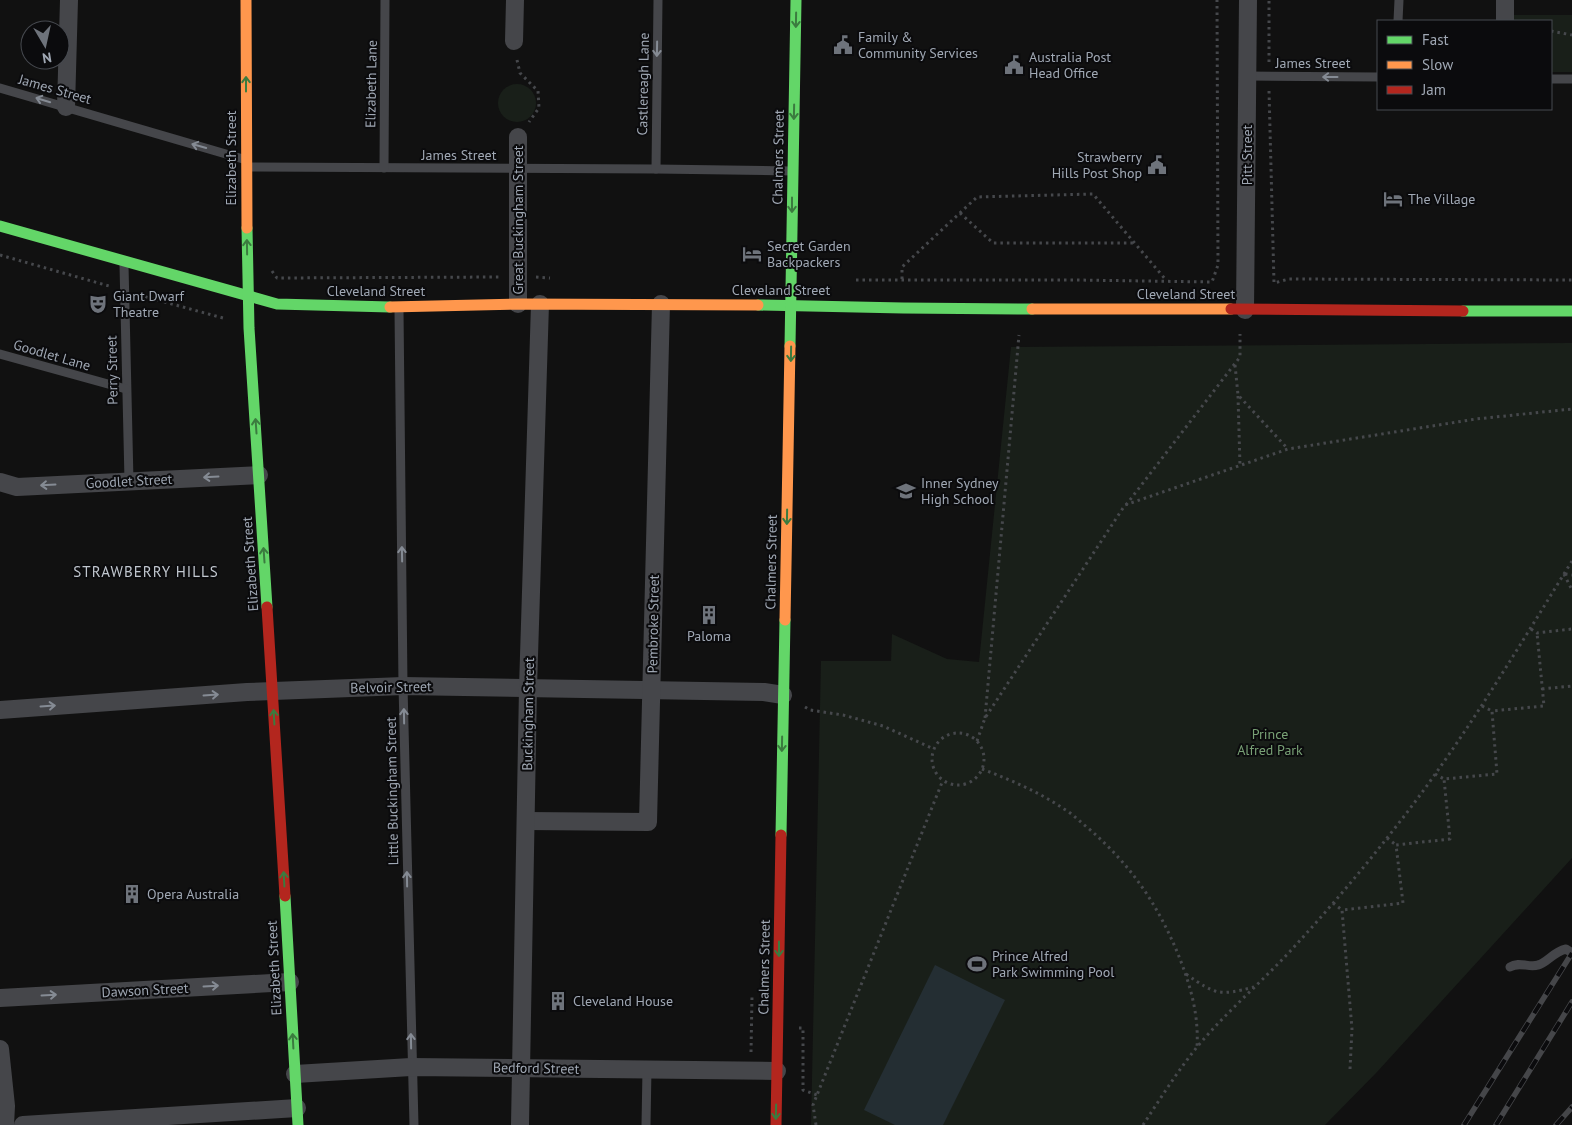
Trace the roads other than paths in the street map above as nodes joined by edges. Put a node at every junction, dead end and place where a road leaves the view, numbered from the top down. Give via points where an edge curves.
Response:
1 (69, 0) edge
2 (246, 0) edge
3 (385, 0) edge
4 (515, 0) edge
5 (658, 0) edge
6 (796, 0) edge
7 (1248, 0) edge
8 (1399, 0) edge
9 (1505, 0) edge
10 (1398, 20) edge
11 (1505, 20) edge
12 (514, 41) road end
13 (1247, 76) junction
14 (1377, 77) edge
15 (1552, 79) edge
16 (1572, 79) edge
17 (0, 88) edge
18 (66, 107) junction
19 (518, 137) road end
20 (246, 163) junction
21 (384, 168) junction
22 (518, 168) junction
23 (656, 169) junction
24 (793, 172) junction
25 (0, 226) edge
26 (124, 260) junction
27 (248, 295) junction
28 (518, 304) junction
29 (540, 304) junction
30 (661, 304) junction
31 (792, 306) junction
32 (399, 307) junction
33 (1245, 310) junction
34 (1572, 311) edge
35 (0, 354) edge
36 (126, 390) junction
37 (260, 475) junction
38 (129, 480) junction
39 (0, 482) edge
40 (403, 686) junction
41 (528, 688) junction
42 (651, 690) junction
43 (273, 691) junction
44 (783, 695) junction
45 (0, 710) edge
46 (526, 821) junction
47 (1572, 953) edge
48 (1510, 967) dead end
49 (290, 982) junction
50 (0, 998) edge
51 (0, 1049) edge
52 (412, 1067) junction
53 (520, 1068) junction
54 (647, 1069) junction
55 (777, 1071) junction
56 (295, 1074) junction
57 (297, 1117) edge
58 (5, 1125) edge
59 (23, 1125) edge
60 (414, 1125) edge
61 (520, 1125) edge
62 (646, 1125) edge
63 (776, 1125) edge

1 - 18 street
20 -> 2 main road, Elizabeth Street
3 - 21 lane, Elizabeth Lane
4 - 12 street
5 -> 23 lane, Castlereagh Lane
6 -> 24 main road, Chalmers Street
7 - 13 street, Pitt Street
8 - 10 lane
9 - 11 street
14 -> 13 lane, James Street
13 - 33 street, Pitt Street
15 - 16 lane
18 -> 17 lane, James Street
20 -> 18 lane, James Street
19 - 22 street, Great Buckingham Street
20 - 21 lane, James Street
27 -> 20 main road, Elizabeth Street
21 - 22 lane, James Street
22 - 23 lane, James Street
22 - 28 street, Great Buckingham Street
23 - 24 lane, James Street
24 -> 31 main road, Chalmers Street
25 - 26 main road, Cleveland Street
26 - 27 main road, Cleveland Street
26 - 36 lane, Perry Street
27 - 32 main road, Cleveland Street via 288,305
37 -> 27 main road, Elizabeth Street
28 - 29 main road, Cleveland Street
28 - 32 main road, Cleveland Street
29 - 30 main road, Cleveland Street
29 - 41 street, Buckingham Street
30 - 31 main road, Cleveland Street
30 - 42 street, Pembroke Street
31 - 33 main road, Cleveland Street
31 -> 44 main road, Chalmers Street
40 -> 32 lane, Little Buckingham Street
33 - 34 main road, Cleveland Street
35 - 36 lane, Goodlet Lane
36 - 38 lane, Perry Street
37 -> 38 street, Goodlet Street
43 -> 37 main road, Elizabeth Street
38 -> 39 street, Goodlet Street via 17,487
40 - 41 street, Belvoir Street
40 - 43 street, Belvoir Street
52 -> 40 lane, Little Buckingham Street
41 - 42 street, Belvoir Street
41 - 46 street, Buckingham Street
42 - 44 street, Belvoir Street
42 - 46 street, Pembroke Street via 648,822
45 -> 43 street, Belvoir Street
49 -> 43 main road, Elizabeth Street
44 -> 55 main road, Chalmers Street
46 - 53 street, Buckingham Street
47 - 48 lane via 1560,950 1540,965
50 -> 49 street, Dawson Street
56 -> 49 main road, Elizabeth Street
51 - 58 street
52 - 53 street, Bedford Street
52 - 56 street, Bedford Street
52 - 60 lane, Little Buckingham Street
53 - 54 street, Bedford Street
53 - 61 street, Buckingham Street
54 - 55 street, Bedford Street
54 - 62 lane
55 -> 63 main road, Chalmers Street
56 - 57 main road, Elizabeth Street
57 - 59 street

